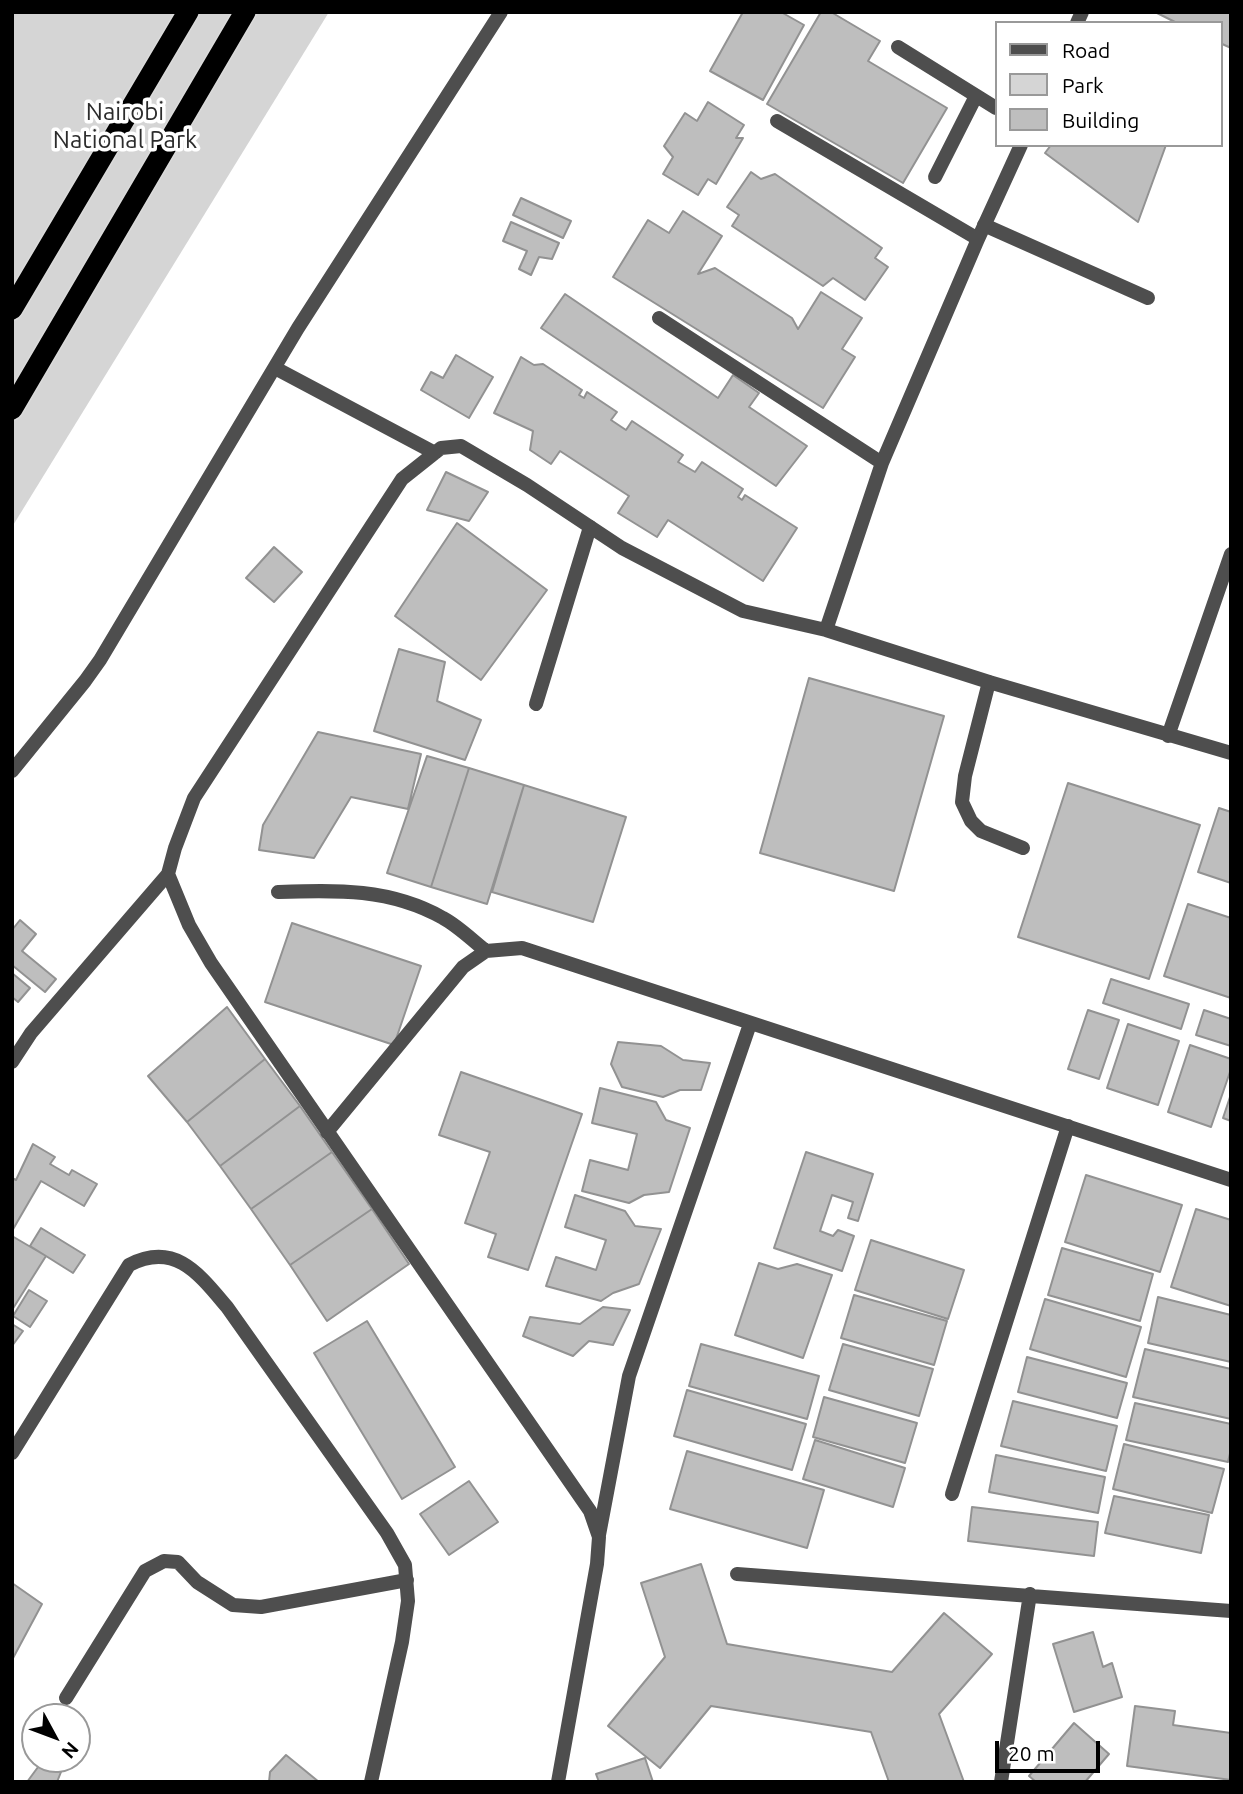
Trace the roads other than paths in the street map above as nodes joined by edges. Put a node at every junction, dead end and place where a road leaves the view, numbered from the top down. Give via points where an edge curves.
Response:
1 (188, 12) edge
2 (245, 12) edge
3 (501, 12) edge
4 (898, 47) dead end
5 (976, 96) junction
6 (995, 107) edge
7 (777, 121) dead end
8 (1020, 147) edge
9 (935, 177) dead end
10 (981, 232) junction
11 (1148, 298) dead end
12 (12, 309) edge
13 (659, 318) dead end
14 (275, 368) junction
15 (12, 409) edge
16 (435, 453) junction
17 (883, 463) junction
18 (590, 527) junction
19 (1231, 554) edge
20 (826, 630) junction
21 (989, 682) junction
22 (536, 704) dead end
23 (1168, 736) junction
24 (1231, 753) edge
25 (12, 771) edge
26 (1023, 848) dead end
27 (168, 874) junction
28 (278, 892) dead end
29 (486, 951) junction
30 (750, 1024) junction
31 (12, 1062) edge
32 (1068, 1126) junction
33 (327, 1132) junction
34 (1231, 1180) edge
35 (12, 1453) edge
36 (952, 1494) dead end
37 (598, 1537) junction
38 (737, 1574) dead end
39 (407, 1580) junction
40 (1030, 1594) junction
41 (1231, 1611) edge
42 (66, 1698) dead end
43 (371, 1782) edge
44 (558, 1782) edge
45 (1000, 1782) edge

1 - 12 highway
2 - 15 highway
3 - 14 street
4 - 5 street
5 - 6 street
5 - 9 street
7 - 10 street
8 - 10 street
10 - 11 street
10 - 17 street
13 - 17 street
14 - 16 street
14 - 25 street via 100,660
16 - 18 street via 461,446
16 - 27 street via 402,478 194,798
17 - 20 street
18 - 20 street via 743,611
18 - 22 street
19 - 23 street
20 - 21 street
21 - 23 street
21 - 26 street via 962,802 981,831
23 - 24 street
27 - 31 street via 31,1033
27 - 33 street via 211,963
28 - 29 street via 374,893 444,918
29 - 30 street via 522,948
29 - 33 street via 463,967
30 - 32 street
30 - 37 street via 629,1376
32 - 34 street
32 - 36 street
33 - 37 street via 590,1511
35 - 39 street via 129,1265 146,1256 172,1257 202,1278 227,1307 387,1533 405,1565
37 - 44 street
38 - 40 street
39 - 42 street via 261,1606 233,1605 197,1582 178,1562 164,1561 145,1571
39 - 43 street via 402,1642
40 - 41 street
40 - 45 street

